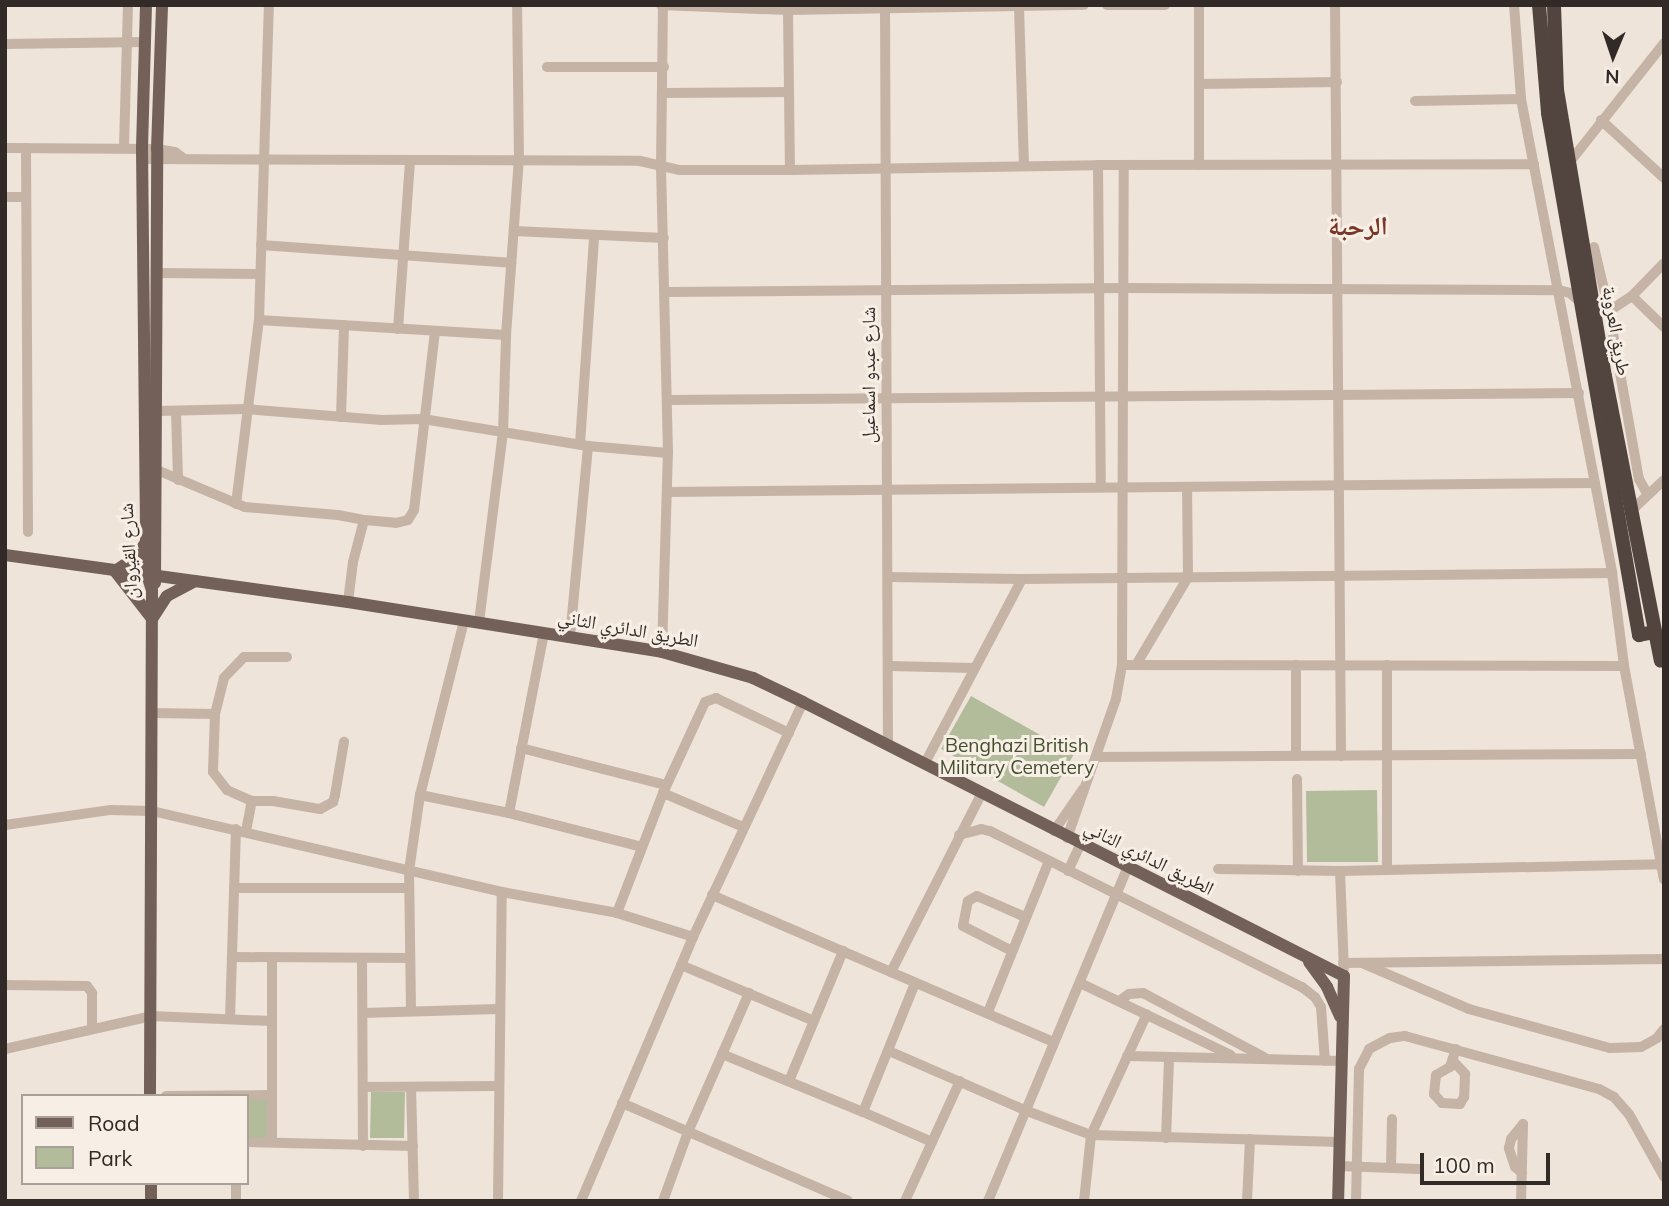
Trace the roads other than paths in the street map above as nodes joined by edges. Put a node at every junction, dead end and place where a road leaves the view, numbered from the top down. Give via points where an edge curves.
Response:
1 (128, 5) edge
2 (146, 5) edge
3 (162, 5) edge
4 (269, 5) edge
5 (517, 5) edge
6 (662, 5) edge
7 (1084, 5) edge
8 (1107, 5) edge
9 (1165, 5) edge
10 (1199, 5) edge
11 (1335, 5) edge
12 (1514, 5) edge
13 (1539, 5) edge
14 (1554, 5) edge
15 (1124, 6) edge
16 (885, 7) edge
17 (1019, 7) junction
18 (788, 10) junction
19 (128, 42) junction
20 (144, 42) junction
21 (1664, 43) edge
22 (5, 44) edge
23 (547, 67) dead end
24 (664, 67) junction
25 (1337, 82) junction
26 (1199, 84) junction
27 (789, 92) junction
28 (664, 93) junction
29 (1521, 99) junction
30 (1415, 101) dead end
31 (1601, 120) junction
32 (124, 147) junction
33 (5, 148) edge
34 (26, 148) junction
35 (142, 154) junction
36 (157, 154) junction
37 (263, 159) junction
38 (410, 160) junction
39 (519, 160) junction
40 (1569, 163) junction
41 (1334, 164) junction
42 (1534, 164) junction
43 (1024, 165) junction
44 (1098, 165) junction
45 (1199, 165) junction
46 (661, 166) junction
47 (1124, 166) junction
48 (885, 168) junction
49 (790, 170) junction
50 (1664, 178) edge
51 (5, 197) edge
52 (24, 197) junction
53 (514, 231) junction
54 (594, 236) junction
55 (664, 239) junction
56 (261, 245) junction
57 (1594, 247) dead end
58 (402, 255) junction
59 (511, 263) junction
60 (1664, 263) edge
61 (158, 273) junction
62 (260, 274) junction
63 (1098, 288) junction
64 (1124, 288) junction
65 (1337, 288) junction
66 (886, 290) junction
67 (1559, 290) junction
68 (667, 292) junction
69 (1632, 296) junction
70 (1581, 304) junction
71 (1609, 311) junction
72 (258, 320) junction
73 (344, 326) junction
74 (1664, 327) edge
75 (398, 329) junction
76 (435, 331) junction
77 (506, 335) junction
78 (1579, 393) junction
79 (1099, 394) junction
80 (1338, 394) junction
81 (1123, 395) junction
82 (886, 398) junction
83 (668, 400) junction
84 (246, 409) junction
85 (158, 411) junction
86 (176, 411) junction
87 (341, 417) junction
88 (423, 419) junction
89 (503, 433) junction
90 (584, 445) junction
91 (668, 453) junction
92 (158, 470) junction
93 (178, 480) junction
94 (1664, 480) edge
95 (1595, 483) junction
96 (1340, 484) junction
97 (1101, 487) junction
98 (1188, 487) junction
99 (887, 488) junction
100 (1124, 488) junction
101 (667, 492) junction
102 (1648, 495) junction
103 (236, 504) junction
104 (1631, 510) junction
105 (364, 520) junction
106 (28, 532) dead end
107 (146, 541) junction
108 (158, 550) junction
109 (5, 555) edge
110 (115, 571) junction
111 (1612, 573) junction
112 (152, 575) junction
113 (1342, 575) junction
114 (1124, 576) junction
115 (888, 577) junction
116 (1188, 577) junction
117 (180, 578) junction
118 (1022, 579) junction
119 (196, 580) junction
120 (348, 602) junction
121 (150, 620) junction
122 (464, 621) junction
123 (479, 622) junction
124 (1655, 632) junction
125 (544, 633) junction
126 (570, 637) junction
127 (662, 652) junction
128 (287, 657) dead end
129 (1661, 661) dead end
130 (1136, 665) junction
131 (1296, 665) junction
132 (1341, 665) junction
133 (1387, 665) junction
134 (890, 666) junction
135 (1122, 666) junction
136 (1624, 666) junction
137 (974, 668) junction
138 (803, 702) junction
139 (151, 713) junction
140 (215, 714) junction
141 (789, 733) junction
142 (344, 742) dead end
143 (888, 744) junction
144 (521, 748) junction
145 (1641, 754) junction
146 (1386, 755) junction
147 (1296, 756) junction
148 (1341, 756) junction
149 (1096, 757) junction
150 (925, 763) junction
151 (1297, 779) dead end
152 (664, 789) junction
153 (1083, 789) junction
154 (982, 793) junction
155 (420, 795) junction
156 (252, 801) junction
157 (152, 811) junction
158 (509, 813) junction
159 (5, 825) edge
160 (743, 827) junction
161 (241, 830) junction
162 (1054, 831) junction
163 (959, 835) junction
164 (1067, 838) junction
165 (1080, 845) junction
166 (642, 846) junction
167 (1048, 861) junction
168 (1661, 864) junction
169 (1127, 868) junction
170 (1218, 869) dead end
171 (1387, 870) junction
172 (409, 871) junction
173 (1068, 871) junction
174 (1298, 871) junction
175 (1340, 871) junction
176 (1664, 879) edge
177 (234, 888) junction
178 (407, 888) junction
179 (502, 892) junction
180 (1117, 893) junction
181 (712, 895) junction
182 (617, 913) junction
183 (1026, 917) junction
184 (693, 937) junction
185 (843, 951) junction
186 (1012, 951) junction
187 (1305, 956) junction
188 (232, 957) junction
189 (272, 958) junction
190 (362, 958) junction
191 (410, 958) junction
192 (1664, 959) edge
193 (1364, 964) junction
194 (681, 965) junction
195 (1344, 970) junction
196 (891, 972) junction
197 (915, 983) junction
198 (1080, 983) junction
199 (5, 985) edge
200 (749, 993) junction
201 (1118, 1000) junction
202 (498, 1009) junction
203 (411, 1011) junction
204 (988, 1012) junction
205 (363, 1013) junction
206 (1147, 1014) junction
207 (151, 1016) junction
208 (230, 1019) junction
209 (271, 1021) junction
210 (814, 1021) junction
211 (1342, 1024) junction
212 (92, 1029) junction
213 (1664, 1029) edge
214 (1054, 1042) junction
215 (5, 1049) edge
216 (1456, 1049) junction
217 (889, 1051) junction
218 (722, 1054) junction
219 (1126, 1056) junction
220 (1234, 1057) junction
221 (1266, 1058) junction
222 (1169, 1059) junction
223 (1342, 1060) junction
224 (1325, 1061) junction
225 (1453, 1061) junction
226 (789, 1082) junction
227 (960, 1082) junction
228 (498, 1086) junction
229 (363, 1087) junction
230 (411, 1087) junction
231 (150, 1094) edge
232 (248, 1095) edge
233 (272, 1095) junction
234 (622, 1103) junction
235 (1027, 1111) junction
236 (863, 1112) junction
237 (1392, 1119) dead end
238 (688, 1132) junction
239 (1091, 1135) junction
240 (1166, 1139) junction
241 (1250, 1139) junction
242 (248, 1142) edge
243 (272, 1142) junction
244 (932, 1142) junction
245 (1339, 1142) junction
246 (363, 1146) junction
247 (413, 1146) junction
248 (1339, 1166) junction
249 (1357, 1166) junction
250 (1391, 1167) junction
251 (1419, 1168) dead end
252 (1522, 1174) dead end
253 (1664, 1177) edge
254 (414, 1201) edge
255 (498, 1201) edge
256 (580, 1201) edge
257 (663, 1201) edge
258 (848, 1201) edge
259 (905, 1201) edge
260 (988, 1201) edge
261 (1084, 1201) edge
262 (1247, 1201) edge
263 (1338, 1201) edge
264 (1356, 1201) edge
265 (1521, 1201) edge

1 - 19 street
2 - 20 main road, شارع القيروان
3 - 36 main road
4 - 37 street
5 - 39 street
6 - 18 street
6 - 24 street
7 - 17 street
8 - 15 street
9 - 15 street
10 - 26 street
11 - 25 street
12 - 29 street
13 - 70 highway, طريق العروبة via 1542,76
14 - 40 highway, طريق العروبة via 1557,90
16 - 17 street
16 - 18 street
16 - 48 street, شارع عبدو اسماعيل
17 - 43 street
18 - 27 street
19 - 20 street
19 - 22 street
19 - 32 street
20 - 35 main road, شارع القيروان
21 - 31 street
23 - 24 street
24 - 28 street
25 - 26 street
25 - 41 street
26 - 45 street
27 - 28 street
27 - 49 street
28 - 46 street
29 - 30 street
29 - 42 street
31 - 40 street
31 - 50 street
32 - 34 street
32 - 35 street
33 - 34 street
34 - 52 street
35 - 36 street
35 - 107 main road, شارع القيروان
36 - 37 street
36 - 61 main road
37 - 38 street
37 - 56 street
38 - 39 street
38 - 58 street
39 - 46 street via 640,161
39 - 53 street
40 - 104 highway, طريق العروبة
41 - 42 street
41 - 45 street
41 - 65 street
42 - 67 street
43 - 44 street
43 - 48 street
44 - 47 street
44 - 63 street
45 - 47 street
46 - 49 street
46 - 55 street
47 - 64 street
48 - 49 street
48 - 66 street, شارع عبدو اسماعيل
51 - 52 street
52 - 106 street
53 - 54 street
53 - 59 street
54 - 55 street
54 - 90 street
55 - 68 street
56 - 58 street
56 - 62 street
57 - 71 street
58 - 59 street
58 - 75 street
59 - 77 street
60 - 69 street
61 - 62 street
61 - 85 main road
62 - 72 street
63 - 64 street
63 - 66 street
63 - 79 street
64 - 65 street
64 - 81 street
65 - 67 street
65 - 80 street
66 - 68 street
66 - 82 street, شارع عبدو اسماعيل
67 - 70 street
67 - 78 street
68 - 83 street
69 - 71 street
69 - 74 street
70 - 124 highway, طريق العروبة via 1639,635
71 - 102 street via 1639,479
72 - 73 street
72 - 84 street
73 - 75 street
73 - 87 street
75 - 76 street
76 - 77 street
76 - 88 street
77 - 89 street
78 - 80 street
78 - 95 street
79 - 81 street
79 - 82 street
79 - 97 street
80 - 81 street
80 - 96 street
81 - 100 street
82 - 83 street
82 - 99 street, شارع عبدو اسماعيل
83 - 91 street
84 - 86 street
84 - 87 street
84 - 103 street
85 - 86 street
85 - 92 main road
86 - 93 street
87 - 88 street
88 - 89 street
88 - 105 street via 414,510 408,520 396,523
89 - 90 street
89 - 123 street
90 - 91 street
90 - 126 street
91 - 101 street
92 - 93 street
92 - 108 main road
93 - 103 street
94 - 102 street
95 - 96 street
95 - 111 street
96 - 98 street
96 - 113 street
97 - 99 street
97 - 100 street
98 - 100 street
98 - 116 street
99 - 101 street
99 - 115 street, شارع عبدو اسماعيل
100 - 114 street
101 - 127 street
102 - 104 street
103 - 105 street
104 - 124 highway, طريق العروبة
105 - 120 street
107 - 110 main road via 136,557
107 - 112 main road, شارع القيروان
108 - 112 main road
108 - 117 main road
109 - 110 main road, الطريق الدائري الثاني
110 - 112 main road, الطريق الدائري الثاني
110 - 121 main road
111 - 113 street
111 - 136 street
112 - 117 main road, الطريق الدائري الثاني
112 - 121 main road, شارع القيروان
113 - 116 street
113 - 132 street
114 - 116 street
114 - 118 street
114 - 135 street
115 - 118 street
115 - 134 street, شارع عبدو اسماعيل
116 - 130 street
117 - 119 main road, الطريق الدائري الثاني
118 - 137 street
119 - 120 main road, الطريق الدائري الثاني
119 - 121 main road via 167,596
120 - 122 main road, الطريق الدائري الثاني
121 - 139 main road, شارع القيروان
122 - 123 main road, الطريق الدائري الثاني
122 - 155 street
123 - 125 main road, الطريق الدائري الثاني
124 - 129 highway, طريق العروبة
125 - 126 main road, الطريق الدائري الثاني
125 - 144 street
126 - 127 main road, الطريق الدائري الثاني
127 - 138 main road, الطريق الدائري الثاني via 753,678
128 - 140 street via 244,657 224,678
130 - 131 street
130 - 135 street
131 - 132 street
131 - 147 street
132 - 133 street
132 - 148 street
133 - 136 street
133 - 146 street
134 - 137 street
134 - 143 street, شارع عبدو اسماعيل
135 - 149 street
136 - 145 street
137 - 150 street
138 - 141 street
138 - 143 main road, الطريق الدائري الثاني
139 - 140 street
139 - 157 main road, شارع القيروان
140 - 156 street via 213,772 227,790
141 - 152 street via 711,697
141 - 160 street
142 - 156 street via 335,795 327,807
143 - 150 main road, الطريق الدائري الثاني
144 - 152 street
144 - 158 street
145 - 146 street
145 - 168 street
146 - 148 street
146 - 171 street
147 - 148 street
147 - 149 street
149 - 153 street
150 - 154 main road, الطريق الدائري الثاني
151 - 174 street
152 - 160 street
152 - 166 street
153 - 162 street
153 - 164 street
154 - 162 main road, الطريق الدائري الثاني
154 - 163 street
155 - 158 street
155 - 172 street
156 - 161 street
157 - 159 street via 111,810
157 - 161 street
157 - 207 main road, شارع القيروان
158 - 166 street
160 - 181 street
161 - 172 street
161 - 177 street
162 - 164 main road, الطريق الدائري الثاني
163 - 167 street via 990,831
163 - 196 street
164 - 165 main road, الطريق الدائري الثاني
165 - 169 main road, الطريق الدائري الثاني
165 - 173 street
166 - 182 street
167 - 173 street
167 - 183 street
168 - 171 street
168 - 176 street
169 - 180 street
169 - 187 main road, الطريق الدائري الثاني
170 - 174 street
171 - 175 street
172 - 178 street
172 - 179 street
173 - 180 street
174 - 175 street
175 - 195 street
177 - 178 street
177 - 188 street
178 - 191 street
179 - 182 street
179 - 202 street
180 - 198 street
180 - 224 street via 1315,997 1324,1021
181 - 184 street
181 - 185 street
182 - 184 street
183 - 186 street
183 - 186 street via 977,896 968,901 963,926
184 - 194 street
185 - 196 street
185 - 210 street
186 - 204 street
187 - 195 main road, الطريق الدائري الثاني
187 - 211 main road via 1327,987
188 - 189 street
188 - 208 street
189 - 190 street
189 - 209 street
190 - 191 street
190 - 205 street
191 - 203 street
192 - 193 street
193 - 195 street
193 - 213 street via 1469,1009 1610,1048 1641,1047
194 - 200 street
194 - 234 street
195 - 211 main road
196 - 197 street
197 - 204 street
197 - 217 street
198 - 201 street
198 - 214 street
199 - 212 street via 87,986 92,993
200 - 210 street
200 - 218 street
201 - 206 street
201 - 221 street via 1143,993
202 - 203 street
202 - 228 street
203 - 205 street
204 - 214 street
205 - 229 street
206 - 219 street
206 - 220 street
207 - 208 street
207 - 212 street
207 - 231 main road, شارع القيروان
208 - 209 street
209 - 233 street
210 - 226 street
211 - 223 main road
212 - 215 street
214 - 235 street
216 - 225 street
216 - 249 street via 1405,1036 1369,1049 1359,1069
216 - 253 street via 1584,1082 1614,1097 1629,1114
217 - 227 street
217 - 236 street
218 - 226 street
218 - 238 street
219 - 222 street
219 - 239 street
220 - 221 street
220 - 222 street
221 - 224 street
222 - 240 street
223 - 224 street
223 - 245 main road
225 - 225 street via 1436,1075 1434,1094 1442,1103 1460,1104 1465,1074
226 - 236 street
227 - 235 street
227 - 244 street
228 - 230 street
228 - 255 street
229 - 230 street
229 - 246 street
230 - 247 street
232 - 233 street
233 - 243 street
234 - 238 street
234 - 256 street
235 - 239 street
235 - 260 street
236 - 244 street
237 - 250 street
238 - 257 street
238 - 258 street
239 - 240 street
239 - 261 street
240 - 241 street
241 - 245 street
241 - 262 street
242 - 243 street
243 - 246 street
244 - 259 street
245 - 248 main road
246 - 247 street
247 - 254 street
248 - 249 street
248 - 263 main road
249 - 250 street
249 - 264 street
250 - 251 street
252 - 265 street

